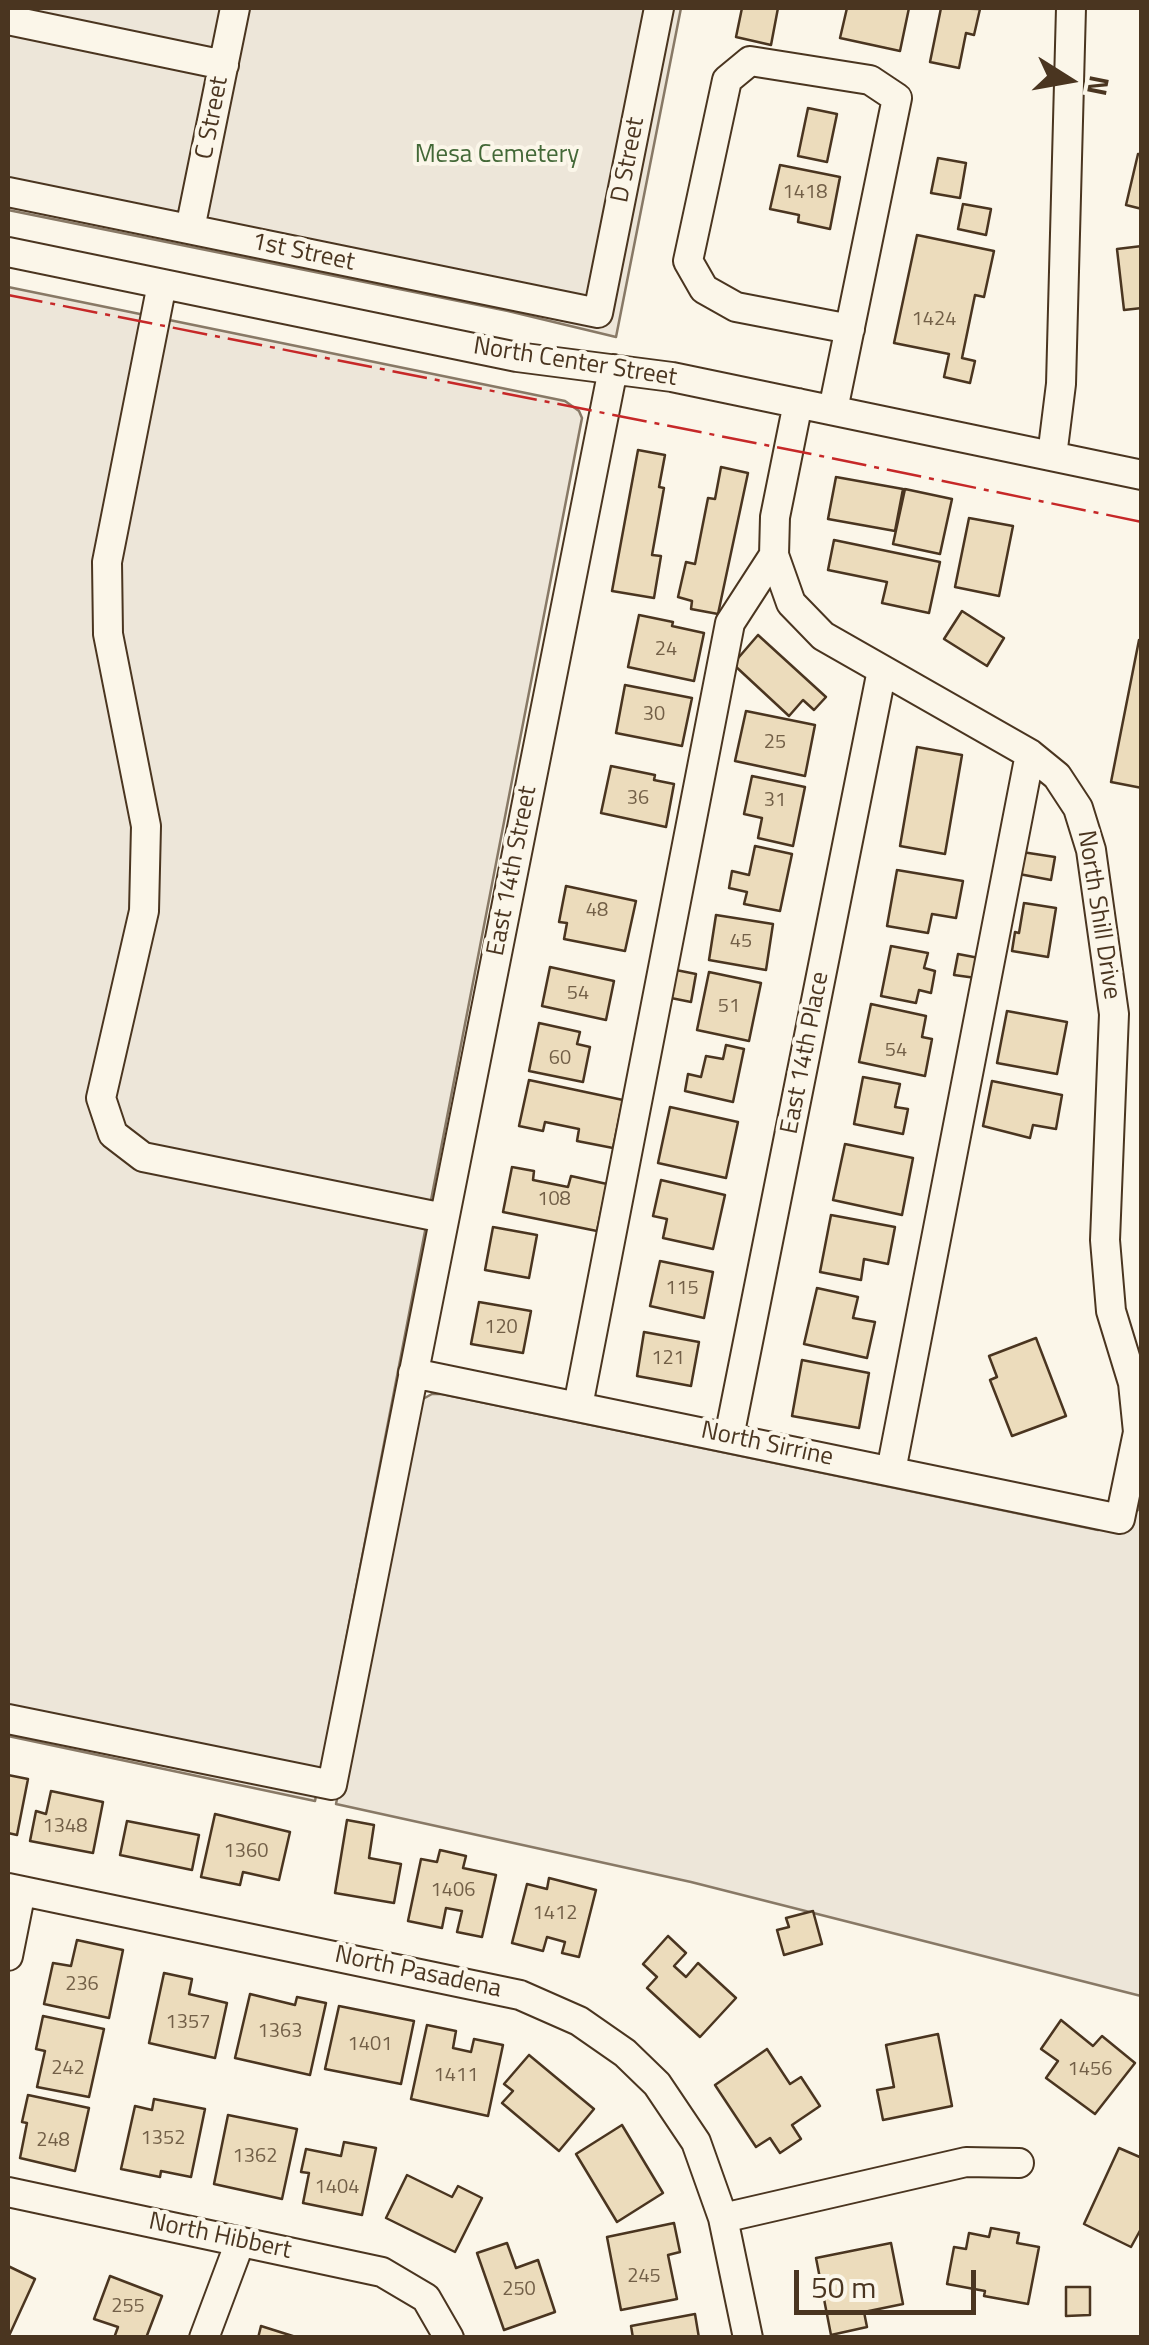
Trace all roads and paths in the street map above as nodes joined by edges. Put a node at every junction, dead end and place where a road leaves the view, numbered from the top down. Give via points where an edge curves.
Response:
1 (235, 8) edge
2 (659, 8) edge
3 (1071, 8) edge
4 (8, 20) edge
5 (224, 65) junction
6 (8, 192) edge
7 (190, 230) junction
8 (8, 252) edge
9 (162, 284) junction
10 (598, 313) joint
11 (850, 329) junction
12 (612, 369) junction
13 (798, 403) junction
14 (833, 410) junction
15 (1052, 456) junction
16 (1142, 475) edge
17 (774, 555) junction
18 (882, 670) junction
19 (1030, 754) junction
20 (444, 1218) junction
21 (413, 1373) junction
22 (578, 1406) junction
23 (729, 1437) junction
24 (891, 1471) junction
25 (1120, 1519) joint
26 (8, 1719) edge
27 (14, 1890) edge
28 (8, 1956) edge
29 (1019, 2163) dead end
30 (8, 2192) edge
31 (723, 2218) junction
32 (240, 2242) junction
33 (204, 2338) edge
34 (450, 2338) edge
35 (748, 2338) edge

1 - 5 street, C Street
2 - 10 street, D Street
3 - 15 street via 1061,384
4 - 5 street
5 - 7 street, C Street
6 - 7 street, 1st Street
7 - 10 street, 1st Street
8 - 9 street, North Center Street
9 - 12 street, North Center Street via 517,357
9 - 20 street via 107,562 108,634 146,826 144,911 102,1098 113,1134 143,1157
11 - 11 street via 898,98 870,80 750,61 727,80 688,261 704,289 736,306
11 - 14 street
12 - 13 street, North Center Street
12 - 20 street, East 14th Street
13 - 14 street, North Center Street
13 - 17 street, North Shill Drive
14 - 15 street, North Center Street
15 - 16 street, North Center Street
17 - 18 street, North Shill Drive via 791,603 824,636
17 - 22 street via 730,623
18 - 19 street, North Shill Drive
18 - 23 street, East 14th Place
19 - 24 street
19 - 25 street, North Shill Drive via 1057,776 1078,808 1091,850 1114,1014 1105,1240 1111,1311 1138,1432
20 - 21 street, East 14th Street
21 - 22 street, North Sirrine
21 - 26 street, East 14th Street via 332,1785
22 - 23 street, North Sirrine
23 - 24 street, North Sirrine
24 - 25 street, North Sirrine
27 - 28 street
27 - 31 street, North Pasadena via 520,1994 580,2020 657,2084 696,2142
29 - 31 street via 966,2162
30 - 32 street, North Hibbert
31 - 35 street, North Pasadena
32 - 33 street
32 - 34 street, North Hibbert via 382,2272 426,2298

